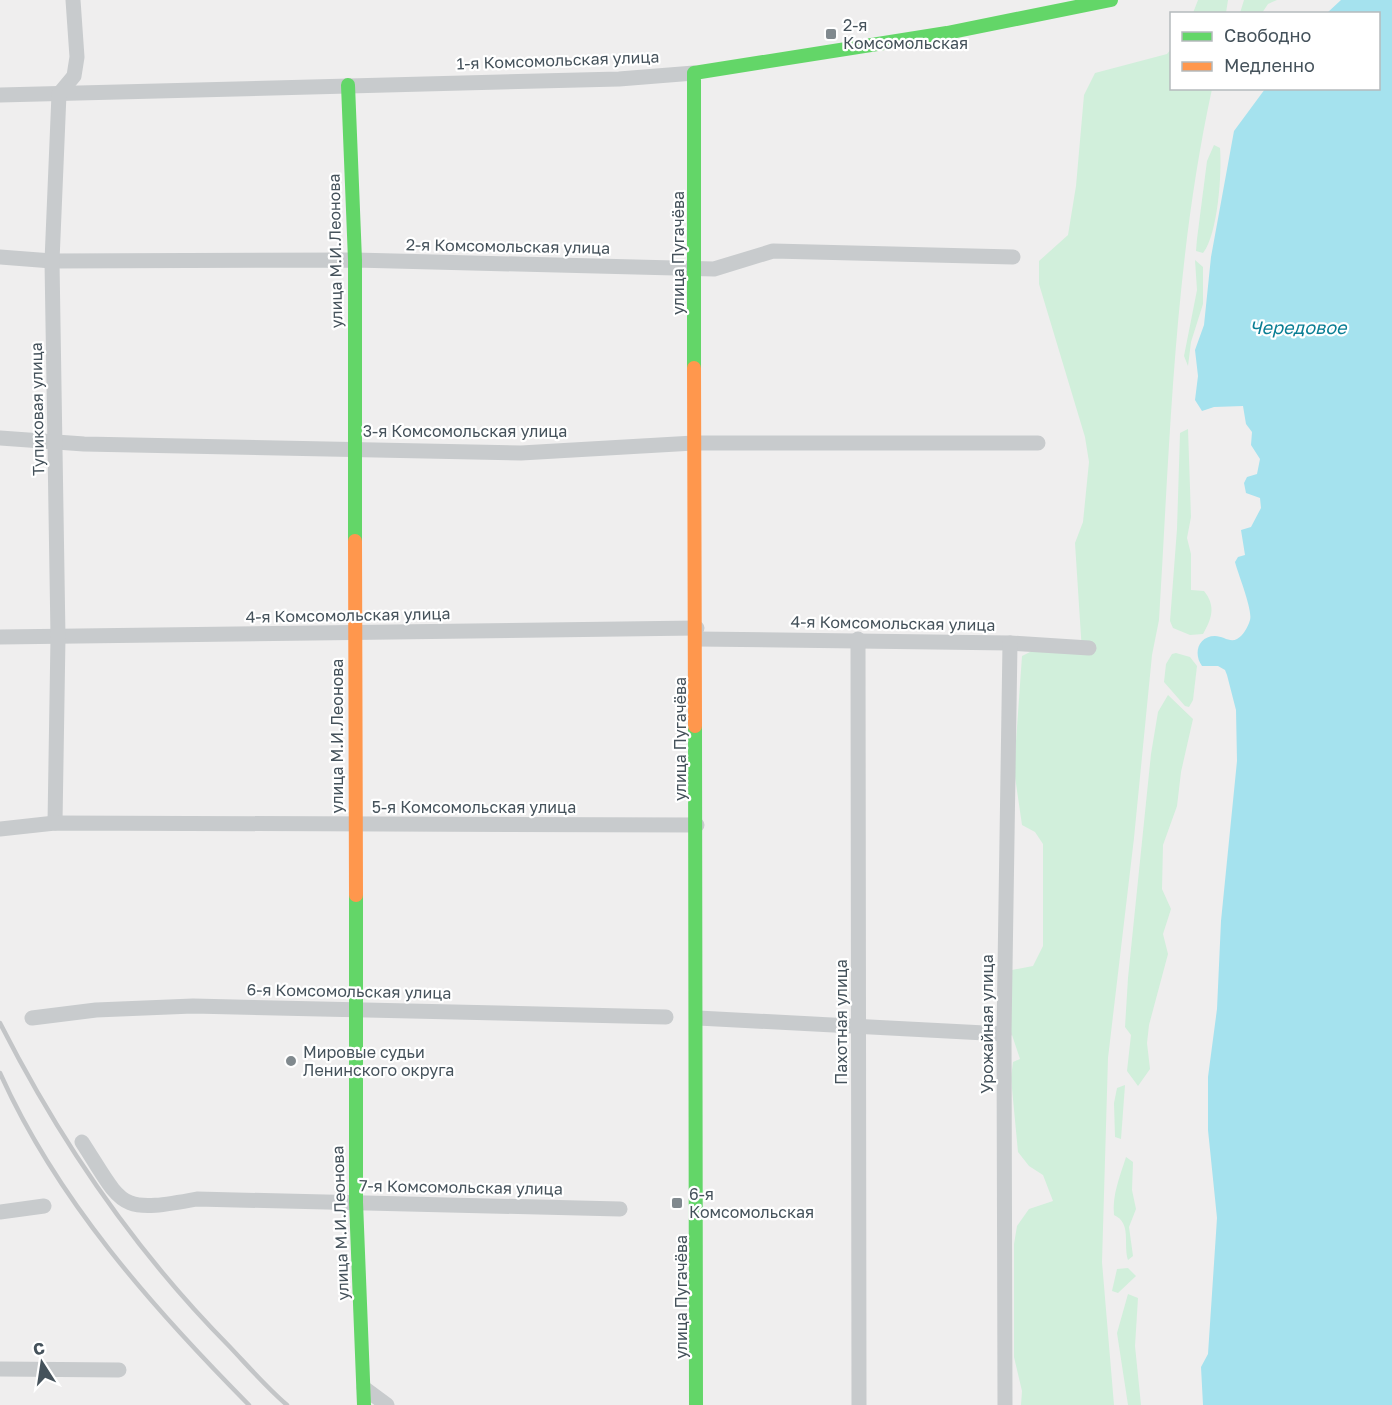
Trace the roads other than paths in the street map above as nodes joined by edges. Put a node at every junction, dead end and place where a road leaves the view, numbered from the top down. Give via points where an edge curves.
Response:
1 (74, 0) edge
2 (1111, 0) edge
3 (694, 73) junction
4 (348, 85) junction
5 (59, 94) junction
6 (0, 95) edge
7 (0, 257) edge
8 (1013, 257) dead end
9 (355, 260) junction
10 (52, 261) junction
11 (694, 268) junction
12 (0, 438) edge
13 (56, 440) junction
14 (694, 443) junction
15 (1038, 443) dead end
16 (355, 449) junction
17 (697, 633) junction
18 (356, 634) junction
19 (0, 637) edge
20 (58, 638) junction
21 (858, 639) junction
22 (1010, 643) junction
23 (1089, 648) dead end
24 (55, 823) junction
25 (355, 825) junction
26 (697, 825) junction
27 (0, 829) edge
28 (355, 1010) junction
29 (666, 1017) dead end
30 (32, 1018) dead end
31 (698, 1018) junction
32 (859, 1028) junction
33 (1004, 1034) junction
34 (82, 1142) dead end
35 (356, 1202) junction
36 (44, 1206) dead end
37 (620, 1209) dead end
38 (0, 1212) edge
39 (0, 1369) edge
40 (119, 1370) dead end
41 (364, 1388) junction
42 (364, 1405) edge
43 (387, 1405) edge
44 (696, 1405) edge
45 (859, 1405) edge
46 (1005, 1405) edge

1 - 5 street via 74,76
2 - 3 main road, 1-я Комсомольская улица via 947,33
3 - 4 street, 1-я Комсомольская улица via 619,79
3 - 11 main road, улица Пугачёва
4 - 5 street, 1-я Комсомольская улица
4 - 9 main road, улица М.И.Леонова
5 - 6 street, 1-я Комсомольская улица
5 - 10 street, Тупиковая улица
7 - 10 street, 2-я Комсомольская улица
8 - 11 street, 2-я Комсомольская улица via 773,251 749,256 729,266
9 - 10 street, 2-я Комсомольская улица
9 - 11 street, 2-я Комсомольская улица
9 - 16 main road, улица М.И.Леонова
10 - 13 street, Тупиковая улица
11 - 14 main road, улица Пугачёва
12 - 13 street, 3-я Комсомольская улица
13 - 16 street, 3-я Комсомольская улица via 84,444
13 - 20 street, Тупиковая улица
14 - 15 street, 3-я Комсомольская улица
14 - 16 street, 3-я Комсомольская улица via 520,453
14 - 17 main road, улица Пугачёва
16 - 18 main road, улица М.И.Леонова
17 - 18 street, 4-я Комсомольская улица
17 - 21 street, 4-я Комсомольская улица
17 - 26 main road, улица Пугачёва
18 - 20 street, 4-я Комсомольская улица
18 - 25 main road, улица М.И.Леонова
19 - 20 street, 4-я Комсомольская улица
20 - 24 street, Тупиковая улица
21 - 22 street, 4-я Комсомольская улица
21 - 32 street, Пахотная улица
22 - 23 street, 4-я Комсомольская улица
22 - 33 street, Урожайная улица
24 - 25 street, 5-я Комсомольская улица
24 - 27 street, 5-я Комсомольская улица
25 - 26 street, 5-я Комсомольская улица
25 - 28 main road, улица М.И.Леонова
26 - 31 main road, улица Пугачёва
28 - 29 street, 6-я Комсомольская улица
28 - 30 street, 6-я Комсомольская улица via 193,1006 96,1010
28 - 35 main road, улица М.И.Леонова
31 - 32 street
31 - 44 main road, улица Пугачёва
32 - 33 street
32 - 45 street, Пахотная улица
33 - 46 street, Урожайная улица
34 - 35 street, 7-я Комсомольская улица via 116,1194 128,1204 152,1207 197,1199
35 - 37 street, 7-я Комсомольская улица
35 - 41 main road, улица М.И.Леонова
36 - 38 street
39 - 40 street
41 - 42 main road, улица М.И.Леонова
41 - 43 street

